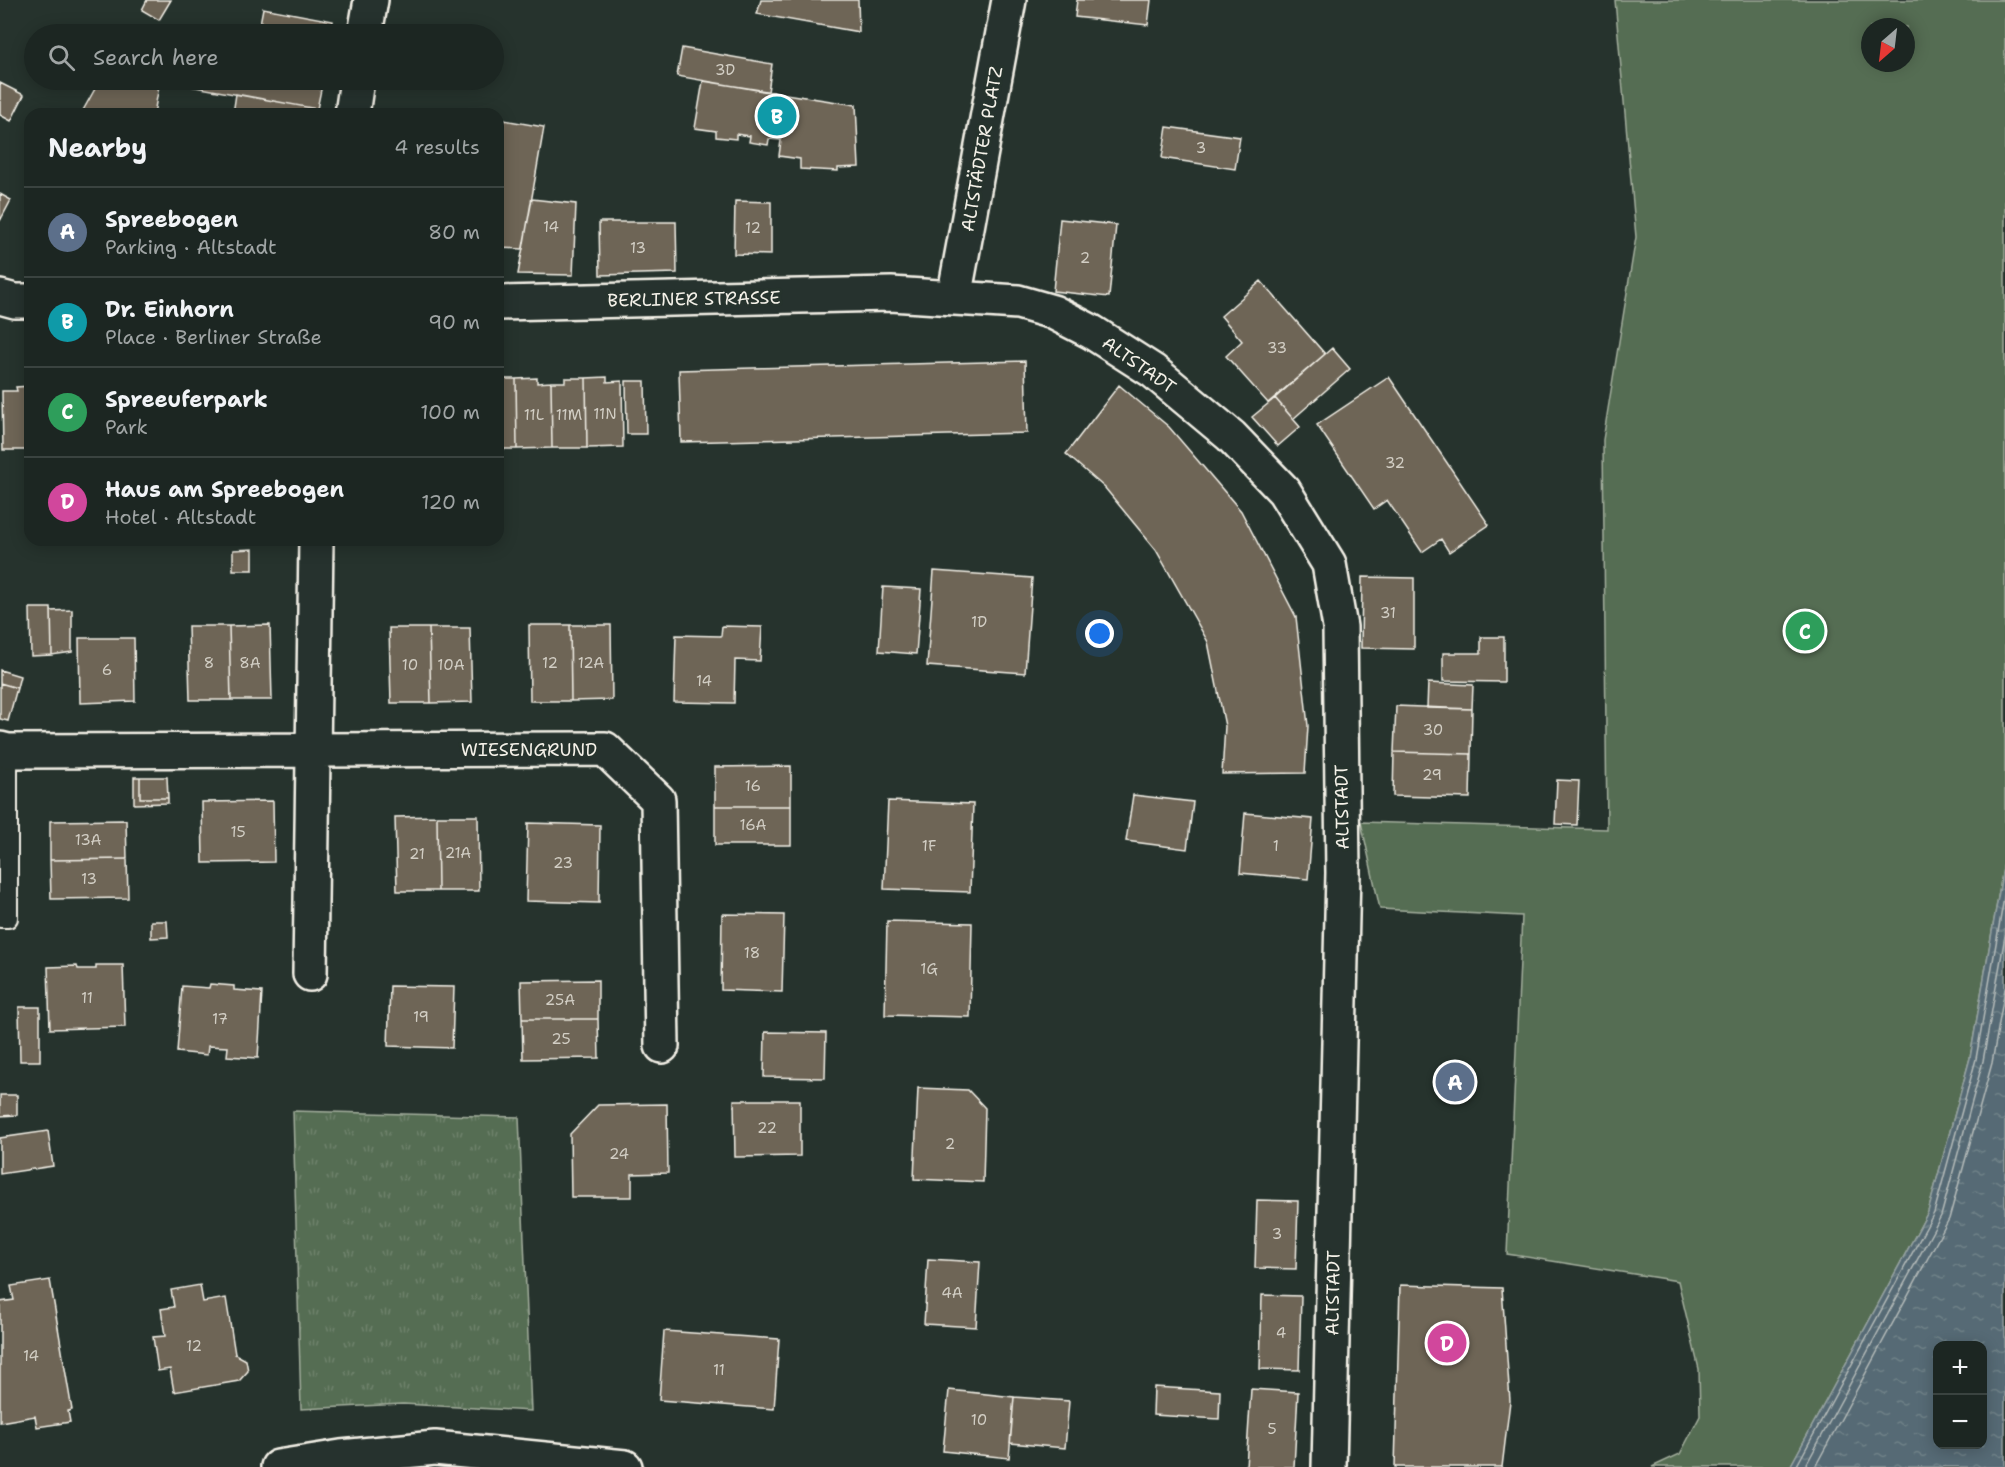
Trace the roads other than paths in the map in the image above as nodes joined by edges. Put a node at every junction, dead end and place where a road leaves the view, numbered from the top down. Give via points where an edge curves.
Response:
1 (371, 0) edge
2 (1009, 0) edge
3 (367, 24) edge
4 (355, 90) edge
5 (352, 108) edge
6 (0, 297) edge
7 (954, 298) junction
8 (24, 301) edge
9 (504, 303) edge
10 (316, 546) edge
11 (4, 750) edge
12 (313, 750) junction
13 (0, 918) edge
14 (310, 974) dead end
15 (662, 1046) dead end
16 (342, 1462) edge
17 (278, 1467) edge
18 (625, 1467) edge
19 (1329, 1467) edge

1 - 3 street
2 - 7 street, ALTSTÄDTER PLATZ
4 - 5 street
6 - 8 street
7 - 9 street, BERLINER STRASSE via 891,294
7 - 19 street, ALTSTADT via 1018,302 1053,312 1153,371 1231,436 1284,491 1329,564 1340,627 1343,873
10 - 12 street
11 - 12 street, WIESENGRUND
11 - 13 lane via 8,918
12 - 14 street
12 - 15 street, WIESENGRUND via 605,749 658,800
16 - 17 street
16 - 18 street via 435,1448

